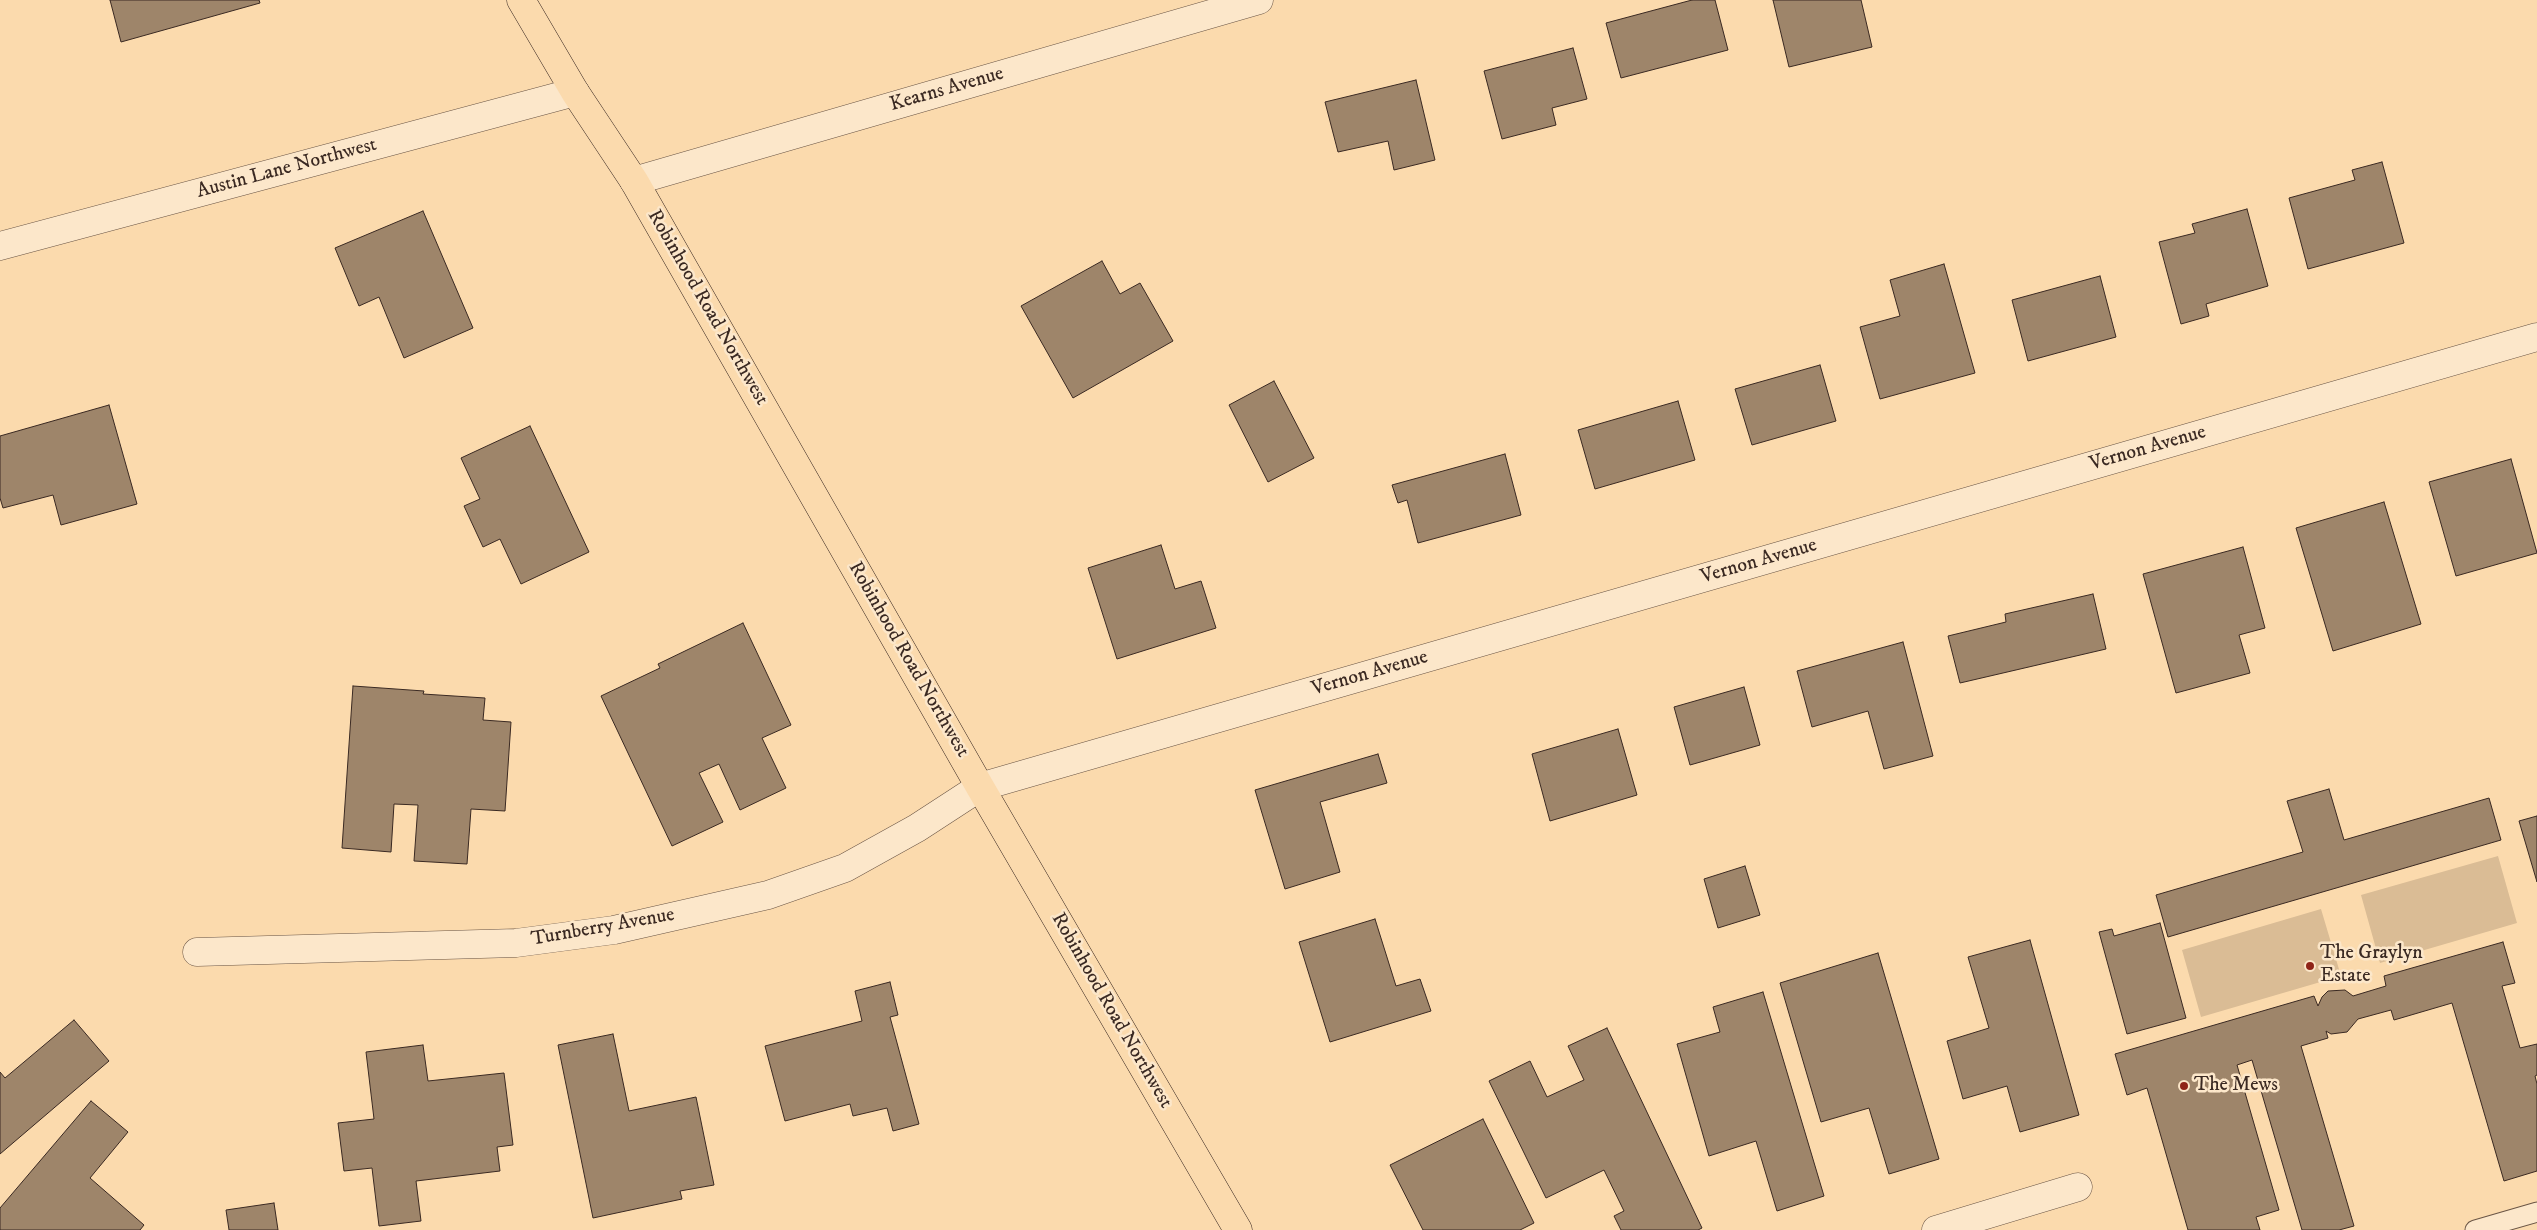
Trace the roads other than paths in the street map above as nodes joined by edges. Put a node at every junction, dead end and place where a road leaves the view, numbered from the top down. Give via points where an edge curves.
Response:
1 (521, 0) edge
2 (1259, 0) edge
3 (575, 92) junction
4 (634, 181) junction
5 (0, 246) edge
6 (2537, 336) edge
7 (980, 787) junction
8 (197, 952) dead end
9 (2078, 1187) dead end
10 (2537, 1212) edge
11 (1238, 1230) edge
12 (1936, 1230) edge
13 (2476, 1230) edge

1 - 3 main road, Robinhood Road Northwest
2 - 4 street, Kearns Avenue
3 - 4 main road, Robinhood Road Northwest
3 - 5 street, Austin Lane Northwest
4 - 7 main road, Robinhood Road Northwest
6 - 7 street, Vernon Avenue
7 - 8 street, Turnberry Avenue via 918,828 845,868 768,895 614,930 516,943
7 - 11 main road, Robinhood Road Northwest
9 - 12 street
10 - 13 lane

